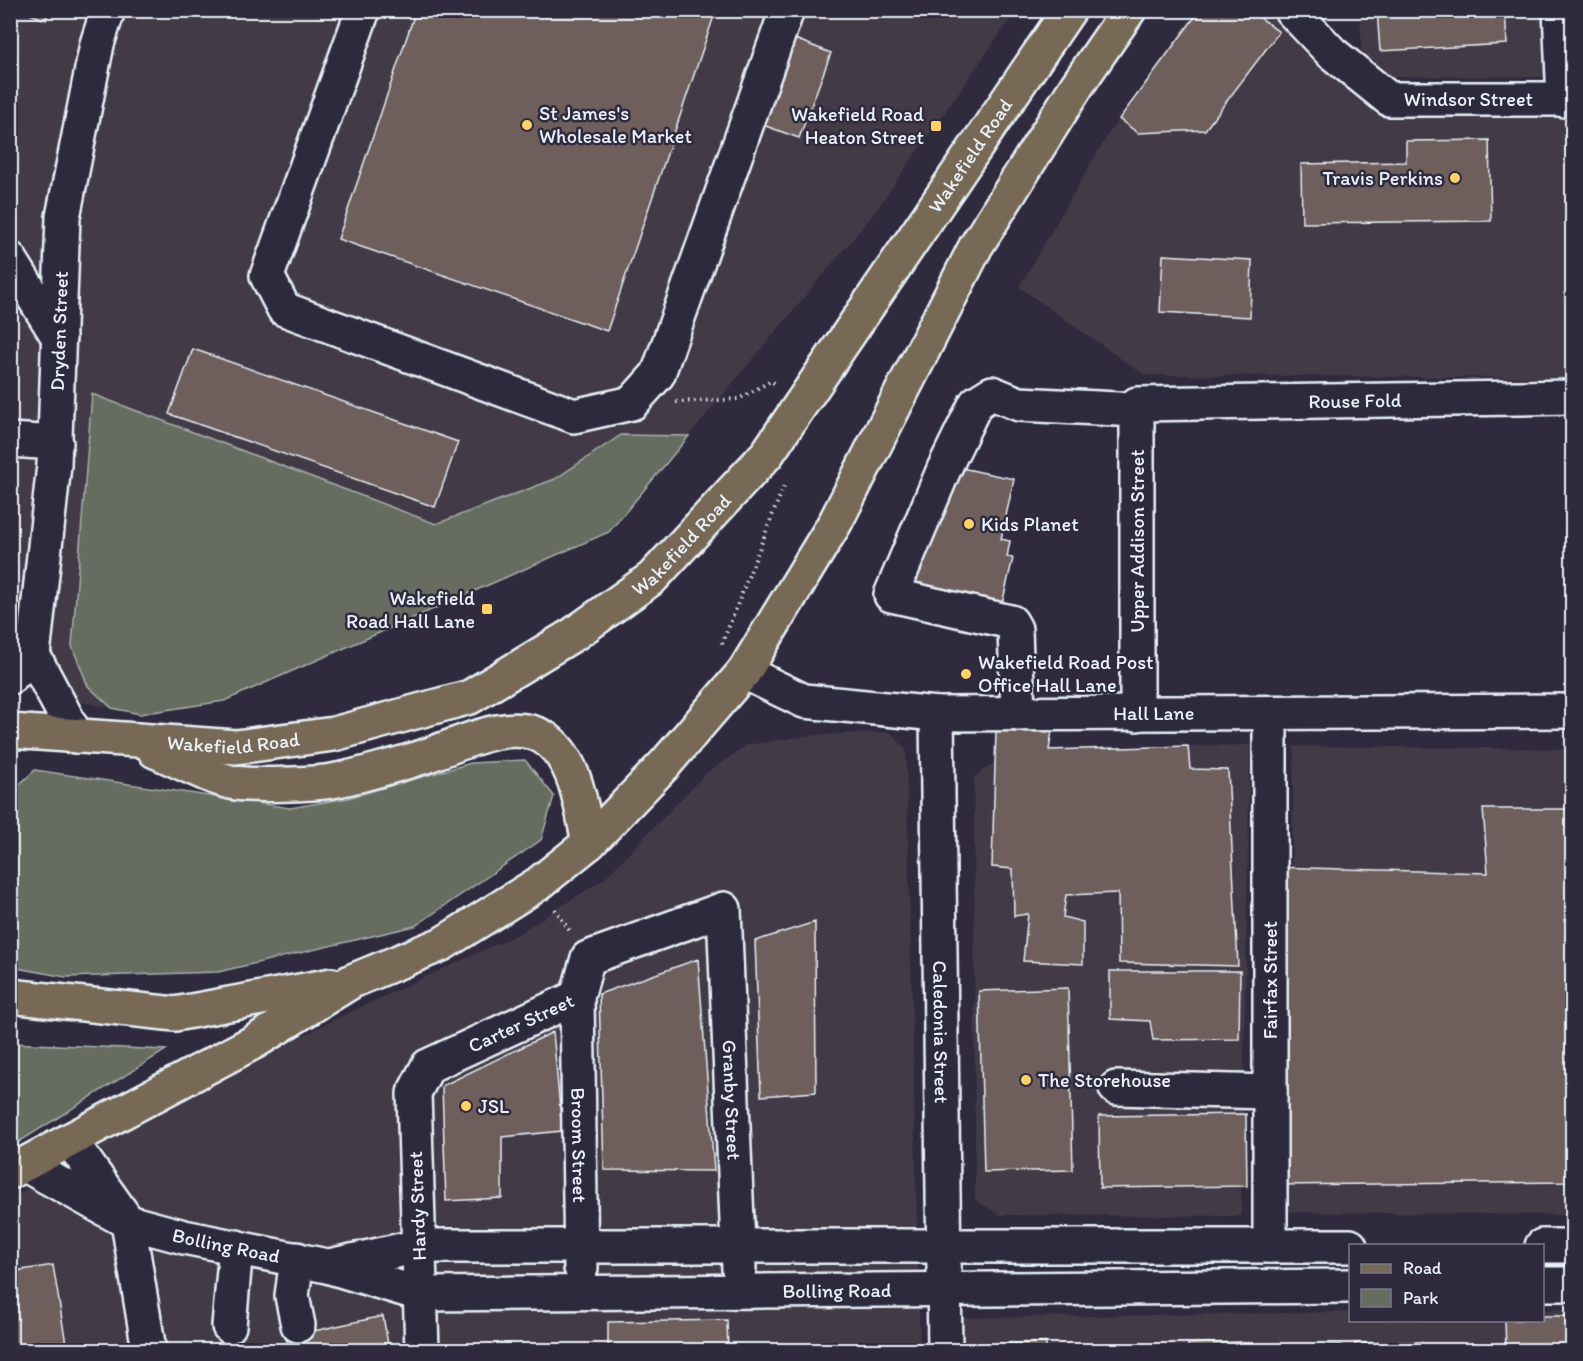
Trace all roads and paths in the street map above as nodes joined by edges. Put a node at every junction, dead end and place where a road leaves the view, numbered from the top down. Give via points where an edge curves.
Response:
1 (108, 10) edge
2 (363, 10) edge
3 (787, 10) edge
4 (1069, 10) edge
5 (1129, 10) edge
6 (1291, 10) edge
7 (1560, 10) edge
8 (1568, 100) edge
9 (10, 259) edge
10 (59, 338) junction
11 (1572, 397) edge
12 (632, 403) junction
13 (802, 403) junction
14 (1137, 407) junction
15 (10, 440) edge
16 (56, 443) junction
17 (772, 447) junction
18 (22, 666) edge
19 (744, 672) junction
20 (1572, 711) edge
21 (937, 714) junction
22 (1018, 714) junction
23 (1137, 714) junction
24 (1270, 714) junction
25 (10, 731) edge
26 (76, 736) junction
27 (128, 741) junction
28 (589, 843) junction
29 (538, 884) junction
30 (588, 958) junction
31 (352, 981) junction
32 (10, 996) edge
33 (577, 997) junction
34 (428, 1066) joint
35 (1116, 1088) dead end
36 (1270, 1092) junction
37 (70, 1140) junction
38 (17, 1168) edge
39 (128, 1222) junction
40 (419, 1246) junction
41 (581, 1246) junction
42 (738, 1246) junction
43 (943, 1246) junction
44 (1270, 1246) junction
45 (1349, 1246) edge
46 (1544, 1246) edge
47 (1572, 1246) edge
48 (236, 1247) junction
49 (312, 1263) junction
50 (1544, 1284) edge
51 (1572, 1284) edge
52 (1349, 1286) edge
53 (944, 1290) junction
54 (740, 1291) junction
55 (582, 1293) junction
56 (420, 1294) junction
57 (298, 1325) dead end
58 (229, 1326) dead end
59 (149, 1350) edge
60 (422, 1350) edge
61 (945, 1350) edge

1 - 10 street, Dryden Street via 96,44 63,217
2 - 12 street via 267,276 284,309 574,416
3 - 12 street via 658,374
4 - 13 main road, Wakefield Road
5 - 19 main road via 976,246 836,521
6 - 8 street, Windsor Street via 1332,53 1389,99
7 - 8 street
9 - 10 street
10 - 16 street, Dryden Street
11 - 14 street, Rouse Fold
12 - 13 path via 739,399 771,381
13 - 17 main road, Wakefield Road
14 - 22 street, Rouse Fold via 1019,404 992,393 976,403 891,595 1011,622 1015,629
14 - 23 street, Upper Addison Street
15 - 16 street
16 - 18 street, Dryden Street
17 - 19 path via 793,462 720,652
17 - 27 main road, Wakefield Road via 652,578 574,634 470,697 323,736 236,747
18 - 26 street, Dryden Street
19 - 21 street, Hall Lane via 804,701
19 - 28 main road via 665,764
20 - 24 street, Hall Lane
21 - 22 street, Hall Lane
21 - 43 street, Caledonia Street
22 - 23 street, Hall Lane
23 - 24 street, Hall Lane
24 - 36 street, Fairfax Street
25 - 26 main road, Wakefield Road
26 - 27 main road, Wakefield Road
27 - 28 main road via 236,783 331,781 418,759 481,736 525,731 542,736 558,749 572,773
28 - 29 main road
29 - 30 path
29 - 31 main road via 442,944
30 - 33 street, Carter Street
30 - 42 street, Granby Street via 724,909
31 - 32 main road via 175,1014
31 - 37 main road via 254,1042
33 - 34 street, Carter Street
33 - 41 street, Broom Street
34 - 40 street, Hardy Street via 414,1093
35 - 36 street
36 - 44 street, Fairfax Street
37 - 38 main road
37 - 39 street
38 - 39 street, Bolling Road
39 - 48 street, Bolling Road
39 - 59 street
40 - 41 street, Bolling Road
40 - 49 street, Bolling Road
40 - 56 street, Hardy Street
41 - 42 street, Bolling Road
41 - 55 street, Broom Street
42 - 43 street, Bolling Road
42 - 54 street, Granby Street
43 - 44 street, Bolling Road
43 - 53 street, Caledonia Street
44 - 45 street, Bolling Road
46 - 47 street
48 - 49 street, Bolling Road
48 - 58 street
49 - 56 street, Bolling Road
49 - 57 street via 292,1296
50 - 51 street
52 - 53 street, Bolling Road
53 - 54 street, Bolling Road
53 - 61 street, Caledonia Street
54 - 55 street, Bolling Road
55 - 56 street, Bolling Road
56 - 60 street, Hardy Street

